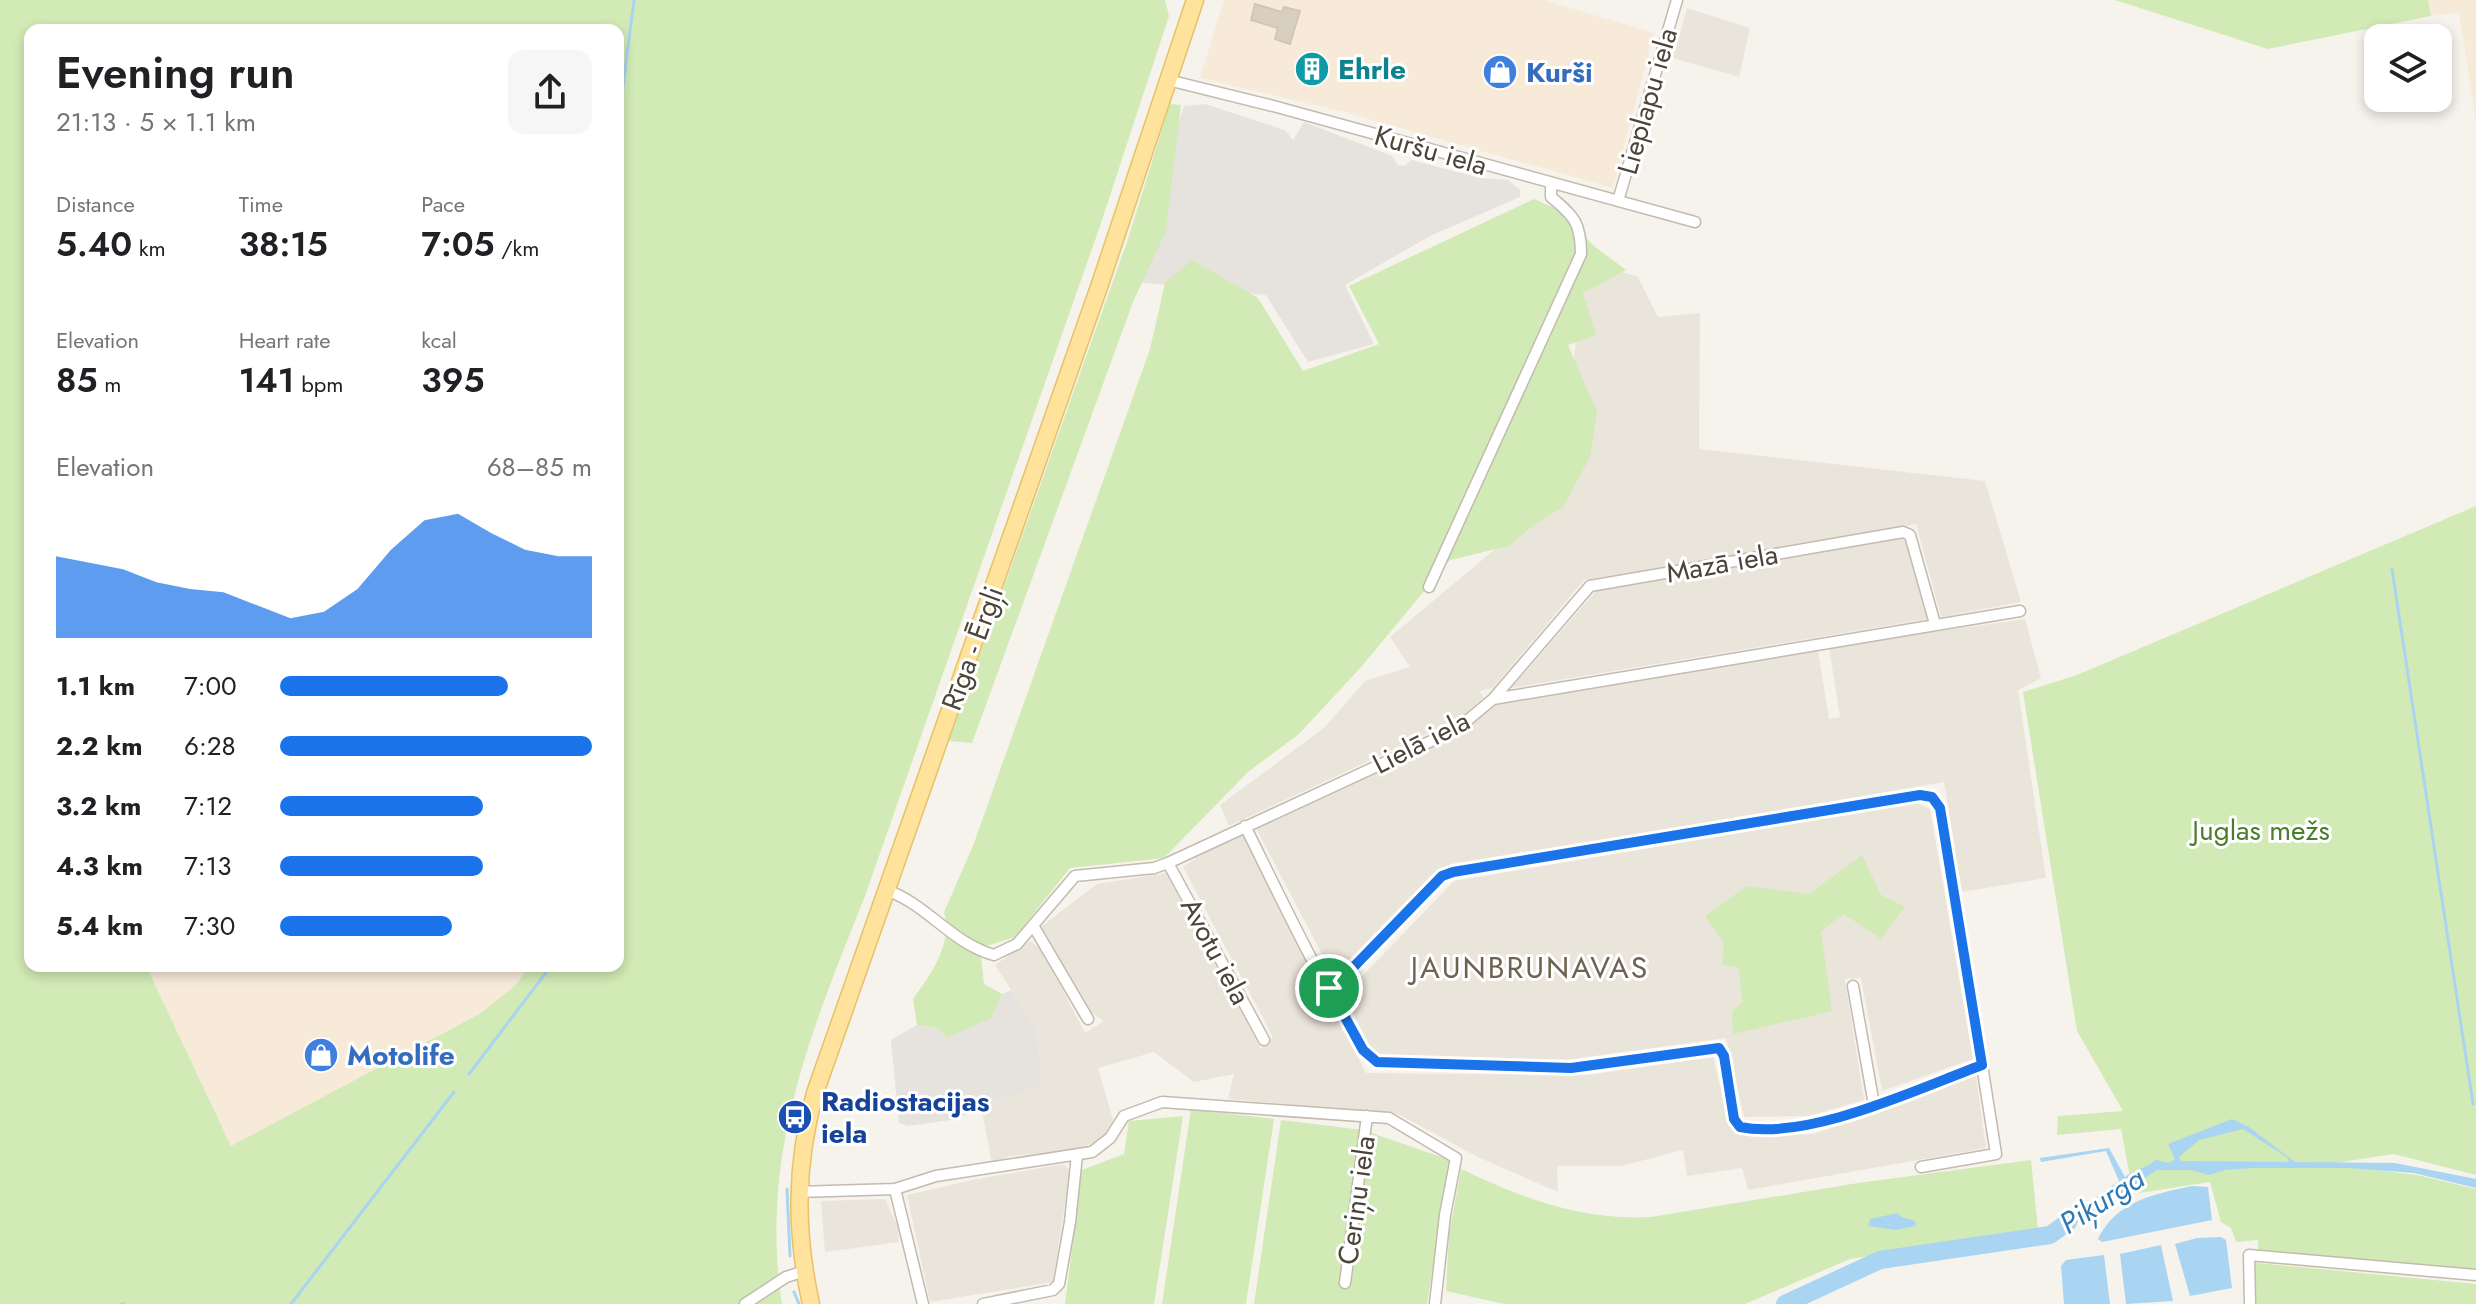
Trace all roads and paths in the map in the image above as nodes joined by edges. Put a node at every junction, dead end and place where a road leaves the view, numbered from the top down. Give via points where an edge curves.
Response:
1 (1195, 0) edge
2 (1677, 0) edge
3 (1168, 80) junction
4 (1551, 183) junction
5 (1618, 201) junction
6 (1695, 222) dead end
7 (1429, 587) dead end
8 (2020, 611) dead end
9 (1935, 624) junction
10 (1493, 699) junction
11 (1245, 826) junction
12 (1168, 863) junction
13 (886, 890) junction
14 (1034, 927) junction
15 (1853, 986) dead end
16 (1329, 988) junction
17 (1088, 1019) dead end
18 (1264, 1040) dead end
19 (1982, 1065) junction
20 (1874, 1105) junction
21 (1367, 1116) junction
22 (1077, 1155) junction
23 (1921, 1167) dead end
24 (895, 1189) junction
25 (797, 1192) junction
26 (805, 1271) junction
27 (2476, 1275) edge
28 (1345, 1283) dead end
29 (745, 1304) edge
30 (811, 1304) edge
31 (923, 1304) edge
32 (983, 1304) edge
33 (1435, 1304) edge
34 (2250, 1304) edge

1 - 3 main road, Rīga - Ērgļi
2 - 5 street, Lieplapu iela
3 - 4 street, Kuršu iela
3 - 13 main road, Rīga - Ērgļi
4 - 5 street, Kuršu iela
4 - 7 street via 1551,197 1581,230 1581,254
5 - 6 street, Kuršu iela
8 - 9 street, Lielā iela
9 - 10 street, Lielā iela
9 - 10 street, Mazā iela via 1910,535 1855,540 1590,586
10 - 11 street, Lielā iela via 1457,729
11 - 12 street, Lielā iela
11 - 16 street
12 - 14 street, Lielā iela via 1075,876
12 - 18 street, Avotu iela
13 - 14 street, Lielā iela via 912,901 972,949 994,955 1017,944
13 - 25 main road, Rīga - Ērgļi via 815,1093
14 - 17 street
15 - 20 street
16 - 19 street via 1442,876 1453,872 1920,795 1932,797 1940,808
16 - 20 street via 1363,1050 1388,1064 1571,1068 1719,1048 1740,1127 1804,1125
19 - 20 street
19 - 23 street via 1996,1154
21 - 22 street via 1162,1102 1124,1116 1102,1146
21 - 28 street, Ceriņu iela
21 - 33 street via 1389,1118 1456,1158
22 - 24 street via 936,1176
22 - 32 street via 1059,1284 1053,1290
24 - 25 street
24 - 31 street
25 - 26 main road, Rīga - Ērgļi
26 - 29 street
26 - 30 main road, Rīga - Ērgļi
27 - 34 street via 2249,1255

